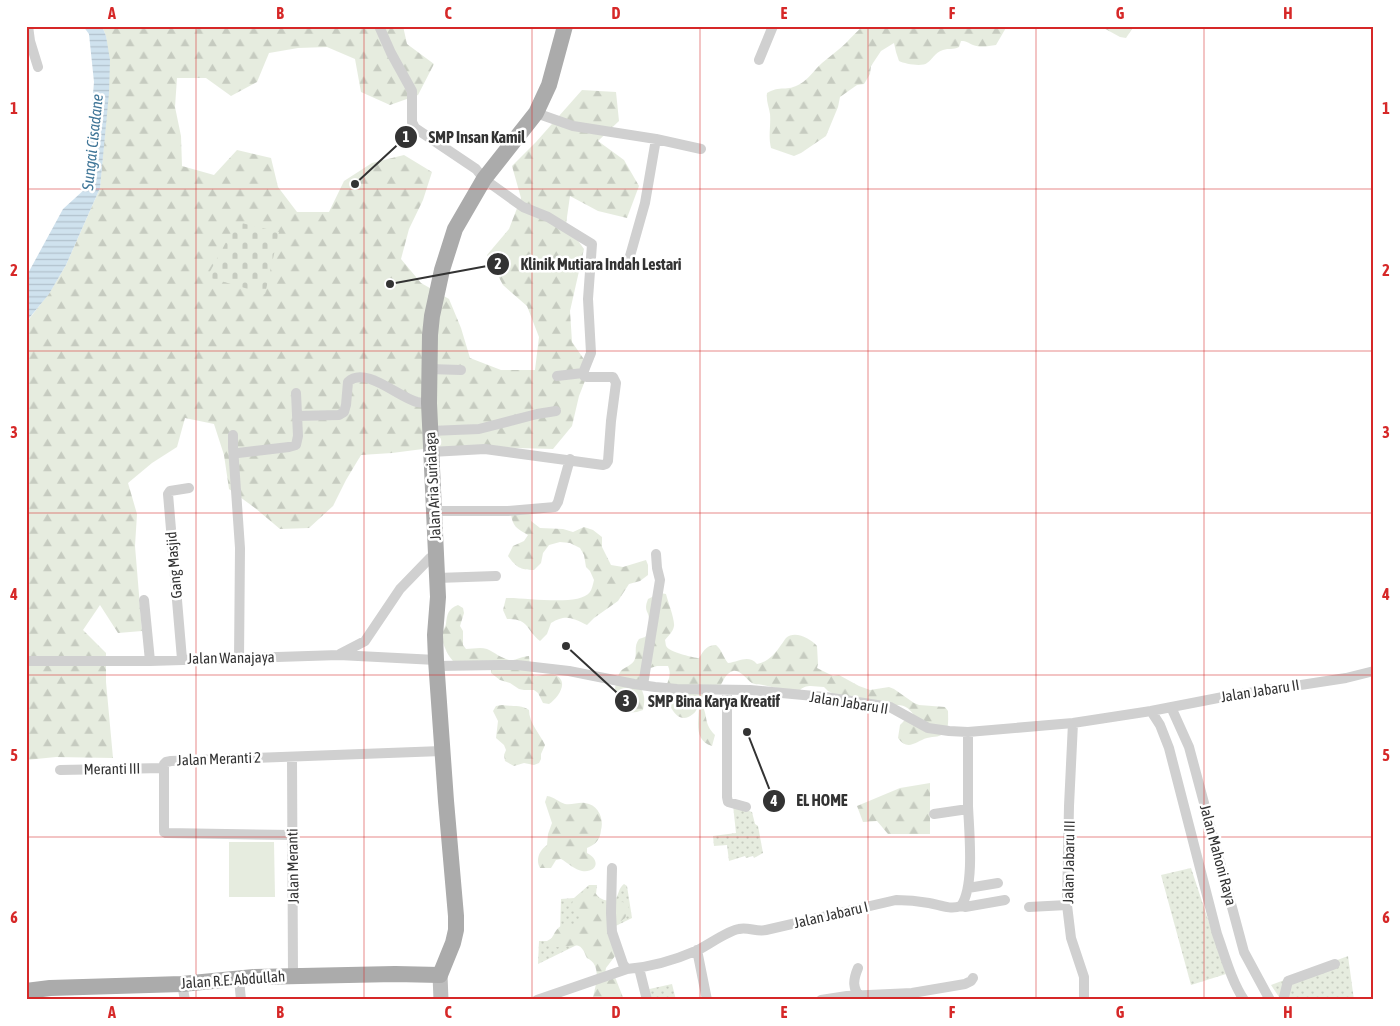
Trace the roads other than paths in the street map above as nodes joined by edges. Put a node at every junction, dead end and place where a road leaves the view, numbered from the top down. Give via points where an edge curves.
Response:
1 (28, 26) edge
2 (378, 26) edge
3 (565, 26) edge
4 (774, 26) edge
5 (759, 60) dead end
6 (38, 68) dead end
7 (536, 113) junction
8 (656, 139) junction
9 (701, 149) dead end
10 (484, 179) junction
11 (630, 256) dead end
12 (429, 369) junction
13 (461, 370) dead end
14 (583, 373) junction
15 (558, 376) dead end
16 (296, 393) dead end
17 (429, 403) junction
18 (556, 412) dead end
19 (297, 416) junction
20 (430, 431) junction
21 (233, 435) dead end
22 (431, 452) junction
23 (238, 453) dead end
24 (570, 459) junction
25 (189, 488) dead end
26 (434, 511) junction
27 (656, 554) dead end
28 (436, 557) junction
29 (496, 576) dead end
30 (437, 578) junction
31 (144, 600) dead end
32 (339, 655) junction
33 (182, 659) junction
34 (239, 659) junction
35 (26, 661) edge
36 (150, 661) junction
37 (436, 663) junction
38 (1374, 671) edge
39 (643, 685) junction
40 (727, 690) junction
41 (1171, 707) junction
42 (1151, 711) junction
43 (1073, 723) junction
44 (968, 732) junction
45 (442, 751) junction
46 (292, 757) junction
47 (164, 768) junction
48 (60, 770) dead end
49 (746, 807) dead end
50 (968, 809) junction
51 (934, 814) dead end
52 (292, 835) junction
53 (612, 868) dead end
54 (998, 884) dead end
55 (968, 888) junction
56 (1005, 900) dead end
57 (1067, 905) junction
58 (961, 906) junction
59 (1029, 907) dead end
60 (697, 950) junction
61 (1335, 964) dead end
62 (626, 968) junction
63 (639, 968) junction
64 (858, 968) dead end
65 (440, 975) junction
66 (293, 976) junction
67 (239, 978) junction
68 (973, 978) dead end
69 (26, 991) edge
70 (183, 992) edge
71 (72, 994) edge
72 (859, 998) edge
73 (241, 1000) edge
74 (441, 1000) edge
75 (537, 1000) edge
76 (647, 1000) edge
77 (707, 1000) edge
78 (822, 1000) edge
79 (1084, 1000) edge
80 (1244, 1000) edge
81 (1270, 1000) edge
82 (1285, 1000) edge

1 - 6 street
2 - 10 street via 412,91 412,122 415,128 476,169
3 - 7 main road, Jalan Aria Surialaga via 549,85
4 - 5 street
7 - 8 street via 573,126
7 - 10 main road, Jalan Aria Surialaga
8 - 9 street
8 - 11 street via 645,203
10 - 12 main road, Jalan Aria Surialaga via 456,229 442,270 431,326
10 - 14 street via 523,207 548,217 592,244 588,299 591,353
12 - 13 street
12 - 17 main road, Jalan Aria Surialaga
14 - 15 street
14 - 24 street via 587,377 613,377 616,383 608,460 603,465
16 - 19 street
17 - 19 street via 416,402 359,377 348,382 346,405 340,415
17 - 20 main road, Jalan Aria Surialaga
18 - 20 street via 479,429
19 - 23 street via 296,445
20 - 22 main road, Jalan Aria Surialaga
21 - 34 street via 240,548
22 - 24 street via 485,449
22 - 26 main road, Jalan Aria Surialaga
24 - 26 street via 555,507
25 - 33 street, Gang Masjid via 168,494
26 - 28 main road, Jalan Aria Surialaga
27 - 39 street via 660,580
28 - 30 main road, Jalan Aria Surialaga
28 - 32 street via 430,558 400,589 365,641
29 - 30 street
30 - 37 main road, Jalan Aria Surialaga
31 - 36 street
32 - 34 street, Jalan Wanajaya
32 - 37 street, Jalan Wanajaya
33 - 34 street, Jalan Wanajaya
33 - 36 street, Jalan Wanajaya
35 - 36 street, Jalan Wanajaya
37 - 39 street, Jalan Jabaru II via 538,667
37 - 45 main road, Jalan Aria Surialaga
38 - 41 street, Jalan Jabaru II
39 - 40 street, Jalan Jabaru II
40 - 44 street, Jalan Jabaru II via 824,697 890,707 928,728
40 - 49 street via 727,797 728,802
41 - 42 street, Jalan Jabaru II
41 - 81 street, Jalan Mahoni Raya via 1189,747 1244,952
42 - 43 street, Jalan Jabaru II
42 - 80 street, Jalan Mahoni Raya via 1169,748 1215,924 1233,979
43 - 44 street, Jalan Jabaru II
43 - 57 street, Jalan Jabaru III
44 - 50 street
45 - 46 street, Jalan Meranti 2
45 - 65 main road, Jalan Aria Surialaga via 456,930
46 - 47 street, Jalan Meranti 2 via 171,761 166,762
46 - 52 street, Jalan Meranti
47 - 48 street, Meranti III
47 - 52 street, Jalan Meranti 2 via 166,834
50 - 51 street
50 - 55 street
52 - 66 street, Jalan Meranti
53 - 62 street via 612,932
54 - 55 street
55 - 58 street
56 - 58 street, Jalan Jabaru I
57 - 59 street
57 - 79 street, Jalan Jabaru III via 1071,938 1084,977
58 - 60 street, Jalan Jabaru I via 950,908 896,900 761,931 739,929
60 - 63 street, Jalan Jabaru I
60 - 77 street
61 - 82 street via 1288,981
62 - 63 street, Jalan Jabaru I
62 - 75 street, Jalan Jabaru I
63 - 76 street
64 - 72 street via 853,984
65 - 66 main road, Jalan R.E. Abdullah
65 - 74 main road
66 - 67 main road, Jalan R.E. Abdullah
67 - 70 main road, Jalan R.E. Abdullah
67 - 73 street
68 - 72 street via 965,984
69 - 71 main road, Jalan R.E. Abdullah via 50,988
70 - 71 main road, Jalan R.E. Abdullah
72 - 78 street

